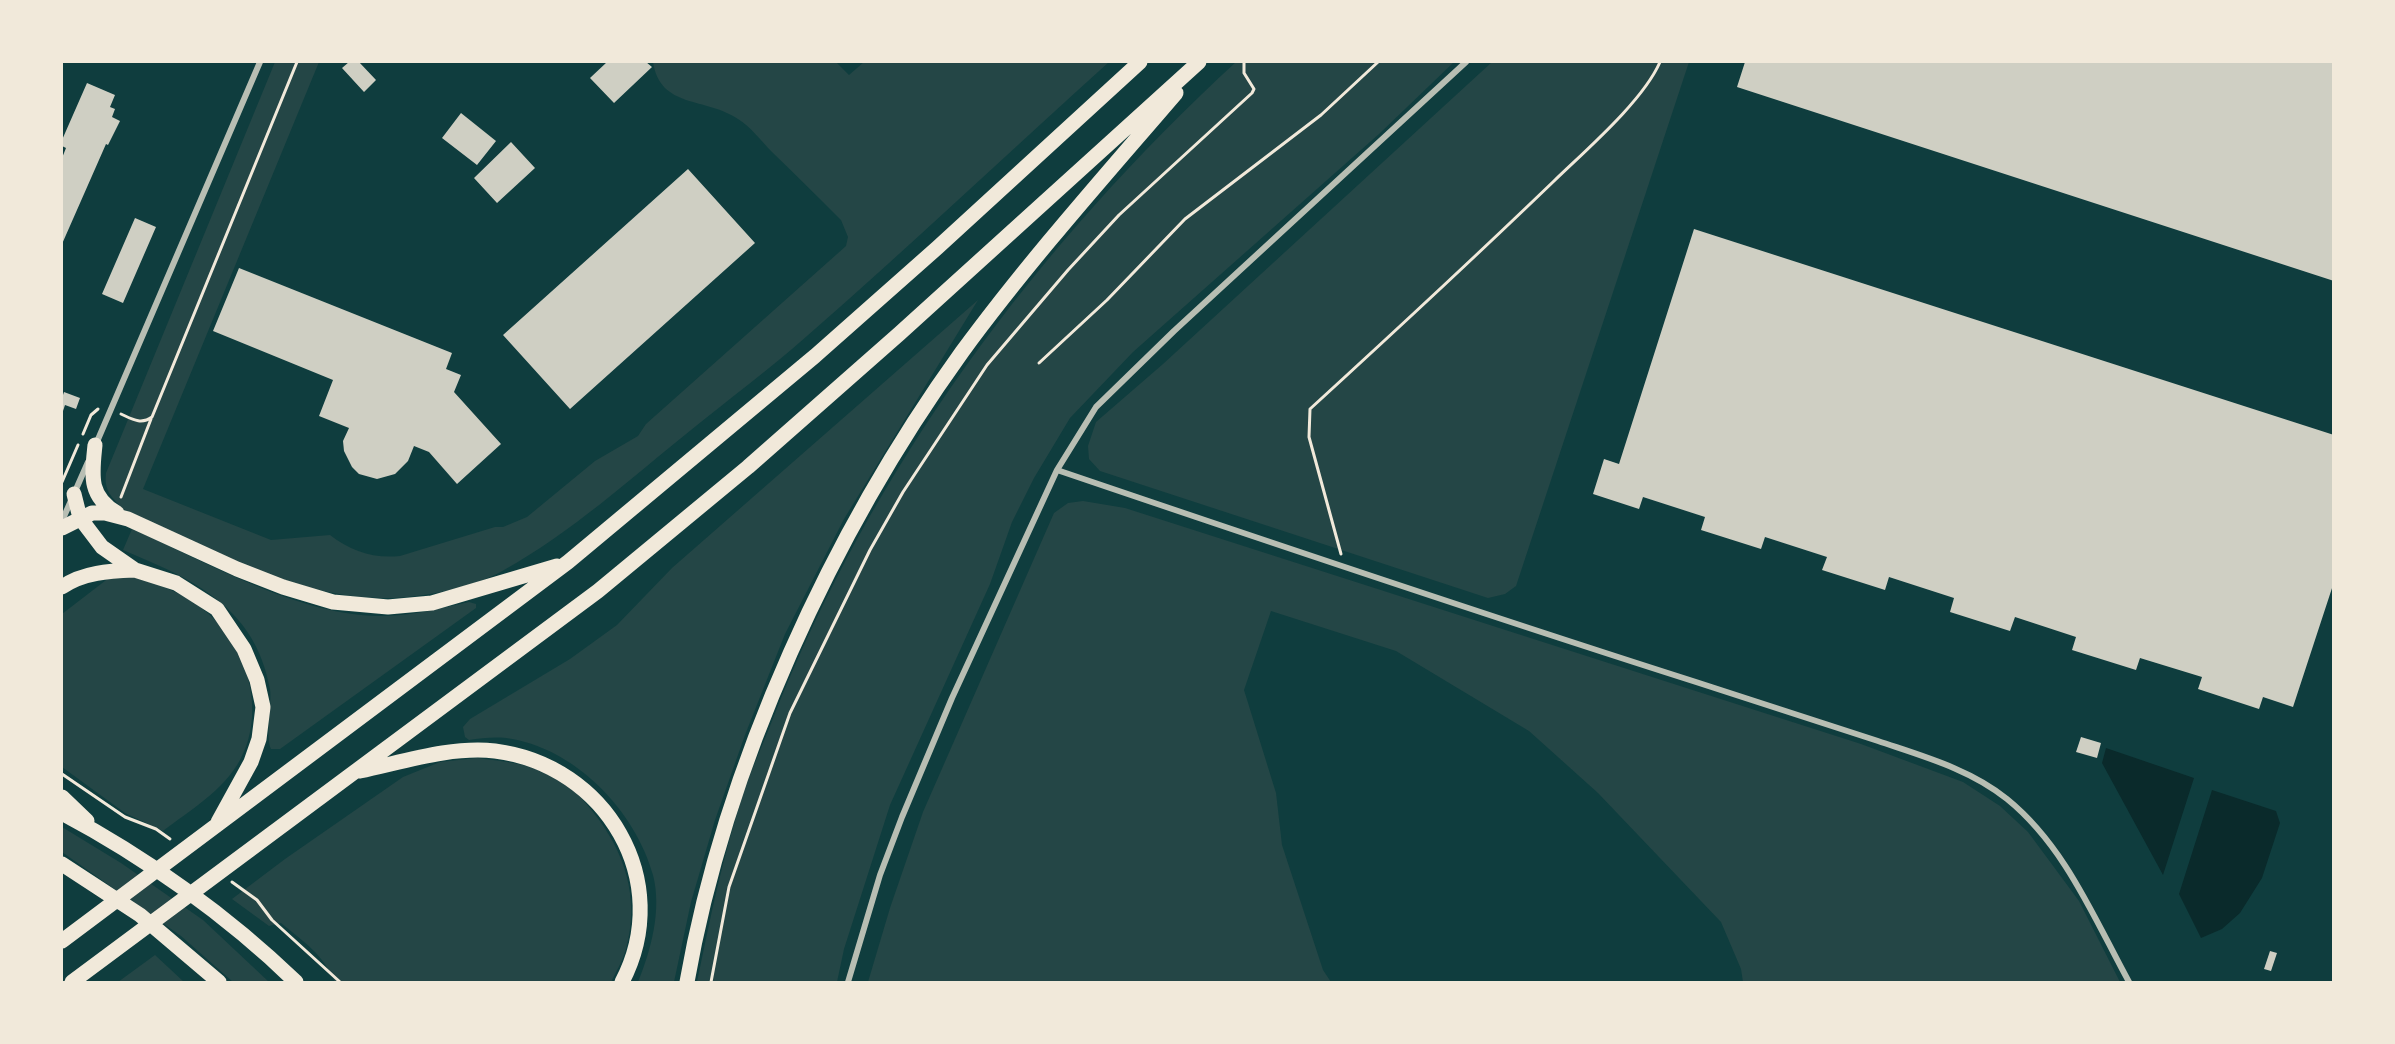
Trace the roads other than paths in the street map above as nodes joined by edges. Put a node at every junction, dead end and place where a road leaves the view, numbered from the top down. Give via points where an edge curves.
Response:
1 (260, 62) edge
2 (1140, 62) edge
3 (1202, 62) edge
4 (1466, 62) edge
5 (95, 445) junction
6 (1057, 470) junction
7 (74, 494) junction
8 (121, 516) junction
9 (80, 518) junction
10 (62, 521) edge
11 (62, 528) edge
12 (568, 562) junction
13 (135, 570) junction
14 (62, 587) edge
15 (354, 772) junction
16 (62, 797) edge
17 (62, 813) edge
18 (215, 827) junction
19 (100, 834) junction
20 (62, 864) edge
21 (62, 941) edge
22 (72, 982) edge
23 (219, 982) edge
24 (296, 982) edge
25 (622, 982) edge
26 (687, 982) edge
27 (848, 982) edge
28 (2129, 982) edge

1 - 5 street
2 - 12 highway via 832,340
3 - 15 highway via 748,467 598,591
3 - 26 highway via 962,353 854,526 798,638 741,779 699,916
4 - 6 street via 1118,384 1096,407
5 - 7 street
5 - 8 highway via 92,477 96,493 104,505
6 - 27 street via 902,817 867,914
6 - 28 street via 1926,757 1975,777 2006,798 2060,855
7 - 9 highway
7 - 10 street
8 - 9 highway via 92,513
8 - 12 highway via 284,587 333,602 388,608 432,603
9 - 11 highway
9 - 13 highway via 102,547
12 - 18 highway
13 - 14 highway via 85,575
13 - 18 highway via 176,583 217,609 244,649 257,680 263,706 259,740
15 - 22 highway
15 - 25 highway via 447,753 483,750 536,761 570,777 617,828 635,872 638,936
16 - 19 highway
17 - 19 highway
18 - 21 highway
19 - 24 highway via 177,883
20 - 23 highway via 140,915

